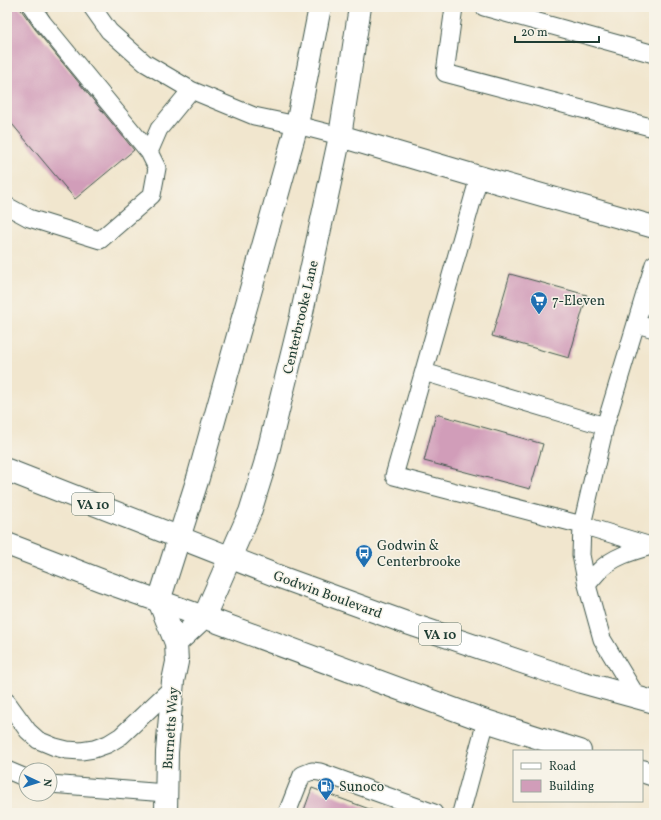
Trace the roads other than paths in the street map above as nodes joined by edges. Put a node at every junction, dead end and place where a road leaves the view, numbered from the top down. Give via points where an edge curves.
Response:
1 (32, 7) edge
2 (92, 7) edge
3 (320, 7) edge
4 (360, 7) edge
5 (454, 7) edge
6 (484, 7) edge
7 (654, 54) edge
8 (191, 90) junction
9 (297, 125) junction
10 (654, 128) edge
11 (340, 136) junction
12 (149, 152) junction
13 (479, 177) junction
14 (7, 206) edge
15 (654, 227) edge
16 (654, 264) edge
17 (637, 324) junction
18 (654, 329) edge
19 (424, 372) junction
20 (605, 426) junction
21 (7, 470) edge
22 (582, 525) junction
23 (180, 536) junction
24 (653, 543) edge
25 (7, 544) edge
26 (230, 556) junction
27 (587, 585) junction
28 (159, 601) junction
29 (204, 617) junction
30 (176, 644) junction
31 (173, 687) junction
32 (645, 700) edge
33 (7, 702) edge
34 (486, 721) junction
35 (577, 750) edge
36 (7, 770) edge
37 (643, 771) edge
38 (18, 775) edge
39 (654, 775) edge
40 (58, 785) edge
41 (166, 803) edge
42 (287, 813) edge
43 (434, 813) edge
44 (461, 813) edge

1 - 12 lane
2 - 8 lane via 109,31 145,63
3 - 9 main road
4 - 11 main road, Centerbrooke Lane
5 - 10 lane via 445,74
6 - 7 lane
8 - 9 lane via 254,116
8 - 12 lane via 159,129
9 - 11 lane
9 - 23 main road
11 - 13 main road
11 - 26 main road, Centerbrooke Lane via 301,317 265,464 250,512
12 - 14 lane via 157,168 152,194 100,240 30,218
13 - 15 main road
13 - 19 lane
16 - 17 lane
17 - 18 lane
17 - 20 lane
19 - 20 lane
19 - 22 lane via 394,476
20 - 22 lane
21 - 23 main road, Godwin Boulevard / VA 10
22 - 24 lane
22 - 27 lane via 581,555
23 - 26 main road, Godwin Boulevard / VA 10
23 - 28 main road
24 - 27 lane via 629,552 600,569
25 - 28 main road
26 - 29 main road, Centerbrooke Lane
26 - 32 main road, Godwin Boulevard / VA 10 via 404,622 581,682
27 - 32 lane via 602,639
28 - 29 main road
28 - 30 main road, Burnetts Way
29 - 30 main road
29 - 34 main road
30 - 31 main road, Burnetts Way via 177,662
31 - 33 lane via 121,736 108,744 81,751 61,748 38,740 28,731
31 - 41 main road, Burnetts Way via 167,752
34 - 35 main road
34 - 44 lane
36 - 38 lane
37 - 39 main road
40 - 41 lane
42 - 43 lane via 302,775 312,771

